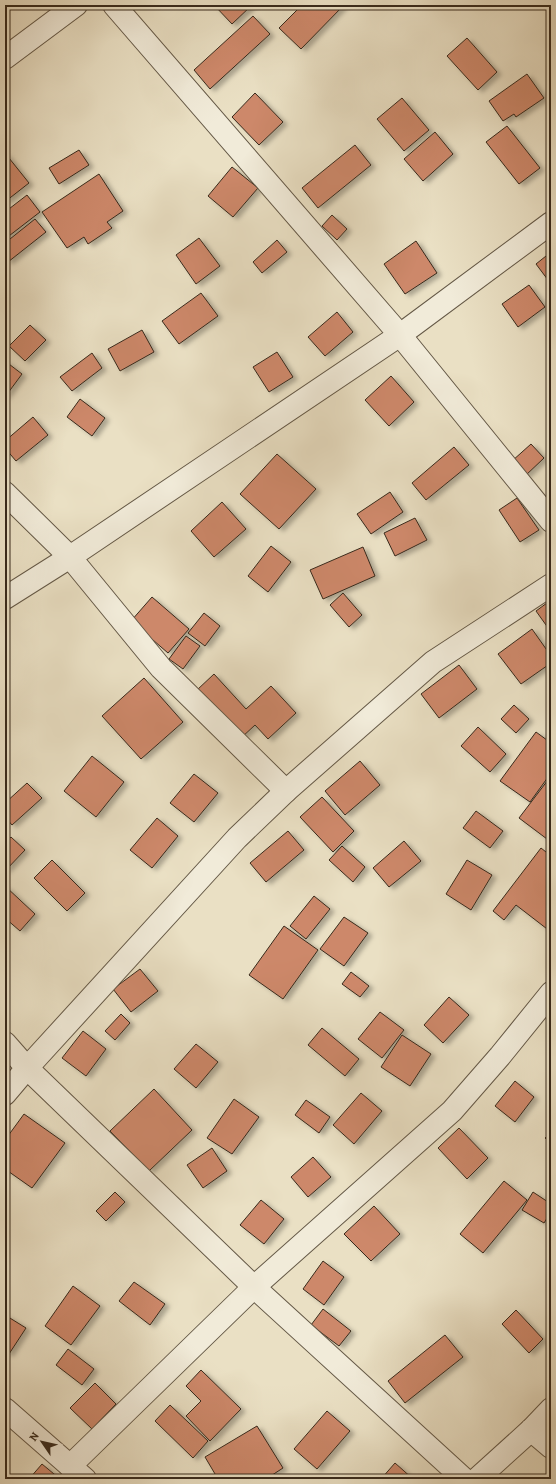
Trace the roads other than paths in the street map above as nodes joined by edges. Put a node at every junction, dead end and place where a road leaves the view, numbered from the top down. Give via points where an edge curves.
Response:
1 (76, 5) edge
2 (114, 5) edge
3 (5, 58) edge
4 (551, 223) edge
5 (400, 335) junction
6 (5, 493) edge
7 (551, 521) edge
8 (70, 557) junction
9 (551, 585) edge
10 (5, 598) edge
11 (286, 791) junction
12 (551, 993) edge
13 (5, 1044) edge
14 (27, 1068) junction
15 (5, 1094) edge
16 (254, 1287) junction
17 (5, 1409) edge
18 (551, 1409) edge
19 (531, 1430) junction
20 (551, 1447) edge
21 (78, 1473) edge
22 (464, 1479) edge
23 (477, 1479) edge

1 - 3 street
2 - 5 street
4 - 5 street
5 - 7 street
5 - 8 street
6 - 8 street
8 - 10 street
8 - 11 street via 161,668
9 - 11 street via 433,662
11 - 14 street via 237,838
12 - 16 street via 452,1111
13 - 14 street
14 - 15 street
14 - 16 street
16 - 21 street
16 - 22 street
17 - 21 street
18 - 19 street
19 - 20 street
19 - 23 street

